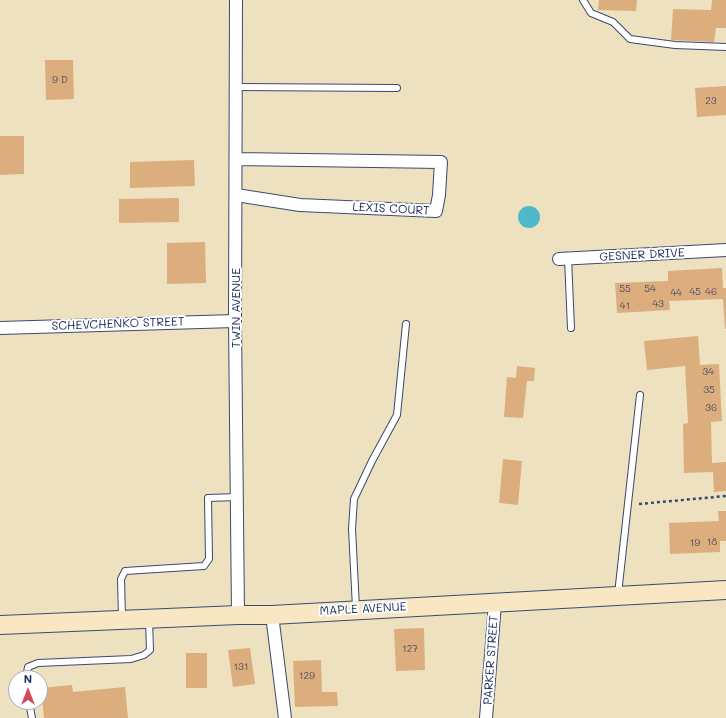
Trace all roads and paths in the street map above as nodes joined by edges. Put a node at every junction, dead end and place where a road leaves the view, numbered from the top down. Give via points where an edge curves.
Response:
1 (236, 0) edge
2 (583, 0) edge
3 (726, 46) edge
4 (236, 87) junction
5 (397, 88) dead end
6 (236, 159) junction
7 (236, 195) junction
8 (726, 250) edge
9 (564, 258) joint
10 (235, 321) junction
11 (406, 324) dead end
12 (0, 328) edge
13 (571, 328) dead end
14 (640, 395) dead end
15 (726, 496) edge
16 (237, 497) junction
17 (628, 504) junction
18 (726, 590) edge
19 (618, 596) junction
20 (495, 603) junction
21 (356, 610) junction
22 (238, 615) junction
23 (272, 615) junction
24 (149, 619) junction
25 (122, 620) junction
26 (0, 625) edge
27 (27, 670) edge
28 (285, 718) edge
29 (486, 718) edge

1 - 4 street, TWIN AVENUE
2 - 3 lane via 591,12 613,22 630,39 675,45
4 - 5 lane
4 - 6 street, TWIN AVENUE
6 - 7 street, TWIN AVENUE
6 - 7 street, LEXIS COURT via 441,162 436,211 300,205
7 - 10 street, TWIN AVENUE
8 - 9 street, GESNER DRIVE
9 - 13 lane
10 - 12 street, SCHEVCHENKO STREET
10 - 16 street, TWIN AVENUE
11 - 21 lane via 397,415 354,499 352,529
14 - 17 lane
15 - 17 path
16 - 22 street, TWIN AVENUE
16 - 25 lane via 208,498 209,559 204,566 125,571 121,579
17 - 19 lane
18 - 19 street, MAPLE AVENUE
19 - 20 street, MAPLE AVENUE
20 - 21 street, MAPLE AVENUE
20 - 29 street, PARKER STREET
21 - 23 street, MAPLE AVENUE
22 - 23 street, MAPLE AVENUE
22 - 24 street, MAPLE AVENUE
23 - 28 street
24 - 25 street, MAPLE AVENUE
24 - 27 lane via 150,650 144,655 131,659 38,663 28,667
25 - 26 street, MAPLE AVENUE

